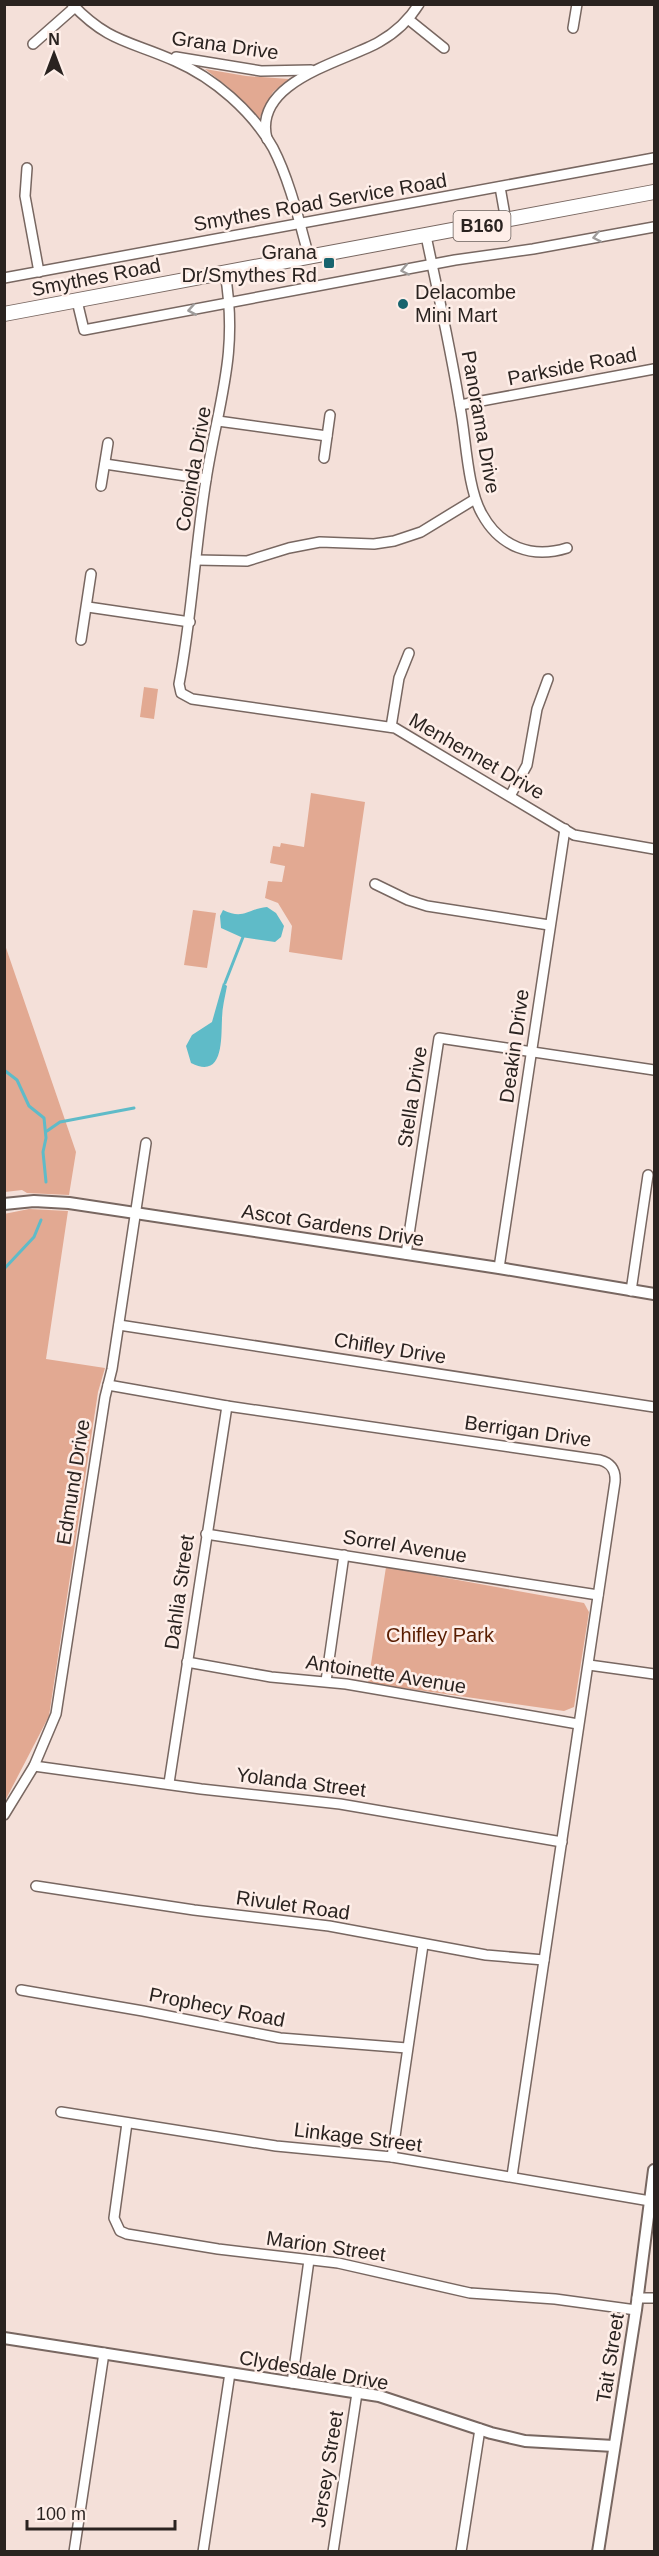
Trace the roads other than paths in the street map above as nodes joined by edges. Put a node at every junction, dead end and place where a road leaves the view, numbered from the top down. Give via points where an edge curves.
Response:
1 (419, 4) edge
2 (577, 4) edge
3 (74, 6) edge
4 (408, 19) junction
5 (573, 28) dead end
6 (33, 45) dead end
7 (444, 48) dead end
8 (153, 52) junction
9 (327, 65) junction
10 (268, 141) junction
11 (654, 158) edge
12 (27, 168) dead end
13 (500, 187) junction
14 (654, 192) edge
15 (506, 221) junction
16 (300, 224) junction
17 (654, 227) edge
18 (426, 236) junction
19 (309, 257) junction
20 (432, 265) junction
21 (39, 272) junction
22 (225, 273) junction
23 (4, 278) edge
24 (76, 301) junction
25 (230, 303) junction
26 (4, 314) edge
27 (654, 369) edge
28 (460, 405) junction
29 (330, 415) dead end
30 (218, 421) junction
31 (327, 436) junction
32 (108, 443) dead end
33 (324, 458) dead end
34 (105, 464) junction
35 (206, 479) junction
36 (101, 486) dead end
37 (475, 500) junction
38 (567, 548) dead end
39 (196, 560) junction
40 (91, 574) dead end
41 (88, 607) junction
42 (190, 622) junction
43 (81, 640) dead end
44 (409, 653) dead end
45 (548, 679) dead end
46 (187, 694) joint
47 (391, 727) junction
48 (510, 796) junction
49 (565, 829) junction
50 (654, 849) edge
51 (375, 884) dead end
52 (549, 925) junction
53 (532, 1051) junction
54 (654, 1070) edge
55 (146, 1143) dead end
56 (648, 1175) dead end
57 (4, 1204) edge
58 (135, 1213) junction
59 (406, 1254) junction
60 (499, 1268) junction
61 (631, 1291) junction
62 (654, 1294) edge
63 (119, 1325) junction
64 (108, 1385) junction
65 (227, 1406) junction
66 (654, 1407) edge
67 (206, 1534) junction
68 (344, 1555) junction
69 (598, 1595) junction
70 (187, 1662) junction
71 (589, 1665) junction
72 (654, 1674) edge
73 (326, 1681) junction
74 (578, 1724) junction
75 (34, 1766) junction
76 (169, 1783) junction
77 (4, 1815) edge
78 (562, 1842) junction
79 (36, 1886) dead end
80 (423, 1945) junction
81 (544, 1960) junction
82 (21, 1990) dead end
83 (407, 2048) junction
84 (61, 2112) dead end
85 (127, 2123) junction
86 (392, 2157) junction
87 (654, 2170) edge
88 (512, 2176) junction
89 (650, 2201) junction
90 (309, 2260) junction
91 (638, 2298) junction
92 (654, 2298) edge
93 (636, 2310) junction
94 (4, 2338) edge
95 (104, 2354) junction
96 (230, 2373) junction
97 (292, 2383) junction
98 (357, 2393) junction
99 (480, 2429) junction
100 (614, 2446) junction
101 (74, 2552) edge
102 (203, 2552) edge
103 (333, 2552) edge
104 (461, 2552) edge
105 (598, 2552) edge

1 - 4 street
2 - 5 street
3 - 6 street
3 - 8 street, Grana Drive via 112,37
4 - 7 street
4 - 9 street via 379,42
8 - 9 street, Grana Drive via 261,71 305,71
8 - 10 street, Grana Drive via 182,64 225,92
9 - 10 street via 297,80 278,96 266,125
10 - 16 street, Grana Drive
11 - 13 street, Smythes Road Service Road
12 - 21 street via 26,201
13 - 15 street
13 - 16 street, Smythes Road Service Road
14 - 15 main road, Smythes Road / B160
15 - 18 main road, Smythes Road / B160
16 - 19 street, Grana Drive
16 - 21 street, Smythes Road Service Road
17 -> 20 street
18 - 19 main road, Smythes Road / B160
18 - 20 street, Panorama Drive
19 - 22 main road, Smythes Road / B160
20 -> 25 street
20 - 28 street, Panorama Drive
21 - 23 street, Smythes Road Service Road
22 - 24 main road, Smythes Road / B160
22 - 25 street, Cooinda Drive
25 -> 24 street via 84,330
24 - 26 main road, Smythes Road / B160
25 - 30 street, Cooinda Drive via 229,364
27 - 28 street, Parkside Road
28 - 37 street, Panorama Drive
29 - 31 street
30 - 31 street
30 - 35 street, Cooinda Drive
31 - 33 street
32 - 34 street
34 - 35 street
34 - 36 street
35 - 39 street, Cooinda Drive
37 - 38 street, Panorama Drive via 489,526 511,546 538,552
37 - 39 street via 422,532 394,541 320,542 247,561
39 - 42 street, Cooinda Drive
40 - 41 street
41 - 42 street
41 - 43 street
42 - 46 street, Cooinda Drive via 182,672
44 - 47 street via 399,678
45 - 48 street via 537,709 527,765
46 - 47 street, Menhennet Drive via 204,700
47 - 48 street, Menhennet Drive
48 - 49 street, Menhennet Drive
49 - 50 street, Menhennet Drive via 580,837
49 - 52 street, Deakin Drive
51 - 52 street via 427,906
52 - 53 street, Deakin Drive
53 - 54 street
53 - 59 street, Stella Drive via 439,1038
53 - 60 street, Deakin Drive
55 - 58 street, Edmund Drive
56 - 61 street
57 - 58 street, Ascot Gardens Drive via 54,1201
58 - 59 street, Ascot Gardens Drive
58 - 63 street, Edmund Drive
59 - 60 street, Ascot Gardens Drive
60 - 61 street, Ascot Gardens Drive
61 - 62 street, Ascot Gardens Drive
63 - 64 street, Edmund Drive
63 - 66 street, Chifley Drive
64 - 65 street, Berrigan Drive
64 - 75 street, Edmund Drive via 56,1714
65 - 67 street, Dahlia Street
65 - 69 street, Berrigan Drive via 607,1462 615,1478
67 - 68 street, Sorrel Avenue
67 - 70 street, Dahlia Street
68 - 69 street, Sorrel Avenue
68 - 73 street
69 - 71 street, Berrigan Drive
70 - 73 street, Antoinette Avenue via 271,1677
70 - 76 street, Dahlia Street
71 - 72 street
71 - 74 street, Berrigan Drive
73 - 74 street, Antoinette Avenue
74 - 78 street, Berrigan Drive
75 - 76 street, Yolanda Street
75 - 77 street, Edmund Drive
76 - 78 street, Yolanda Street via 340,1804
78 - 81 street, Berrigan Drive
79 - 80 street, Rivulet Road via 328,1926
80 - 81 street, Rivulet Road
80 - 83 street
81 - 88 street, Berrigan Drive
82 - 83 street, Prophecy Road via 280,2038
83 - 86 street
84 - 85 street, Linkage Street
85 - 86 street, Linkage Street
85 - 90 street, Marion Street via 114,2218 120,2231
86 - 88 street, Linkage Street
87 - 89 street, Tait Street
88 - 89 street, Linkage Street
89 - 91 street, Tait Street
90 - 93 street, Marion Street via 470,2293
90 - 97 street
91 - 92 street
91 - 93 street, Tait Street
93 - 100 street, Tait Street
94 - 95 street, Clydesdale Drive
95 - 96 street, Clydesdale Drive
95 - 101 street
96 - 97 street, Clydesdale Drive
96 - 102 street
97 - 98 street, Clydesdale Drive
98 - 99 street, Clydesdale Drive via 379,2396
98 - 103 street, Jersey Street
99 - 100 street, Clydesdale Drive via 525,2441
99 - 104 street
100 - 105 street, Tait Street

